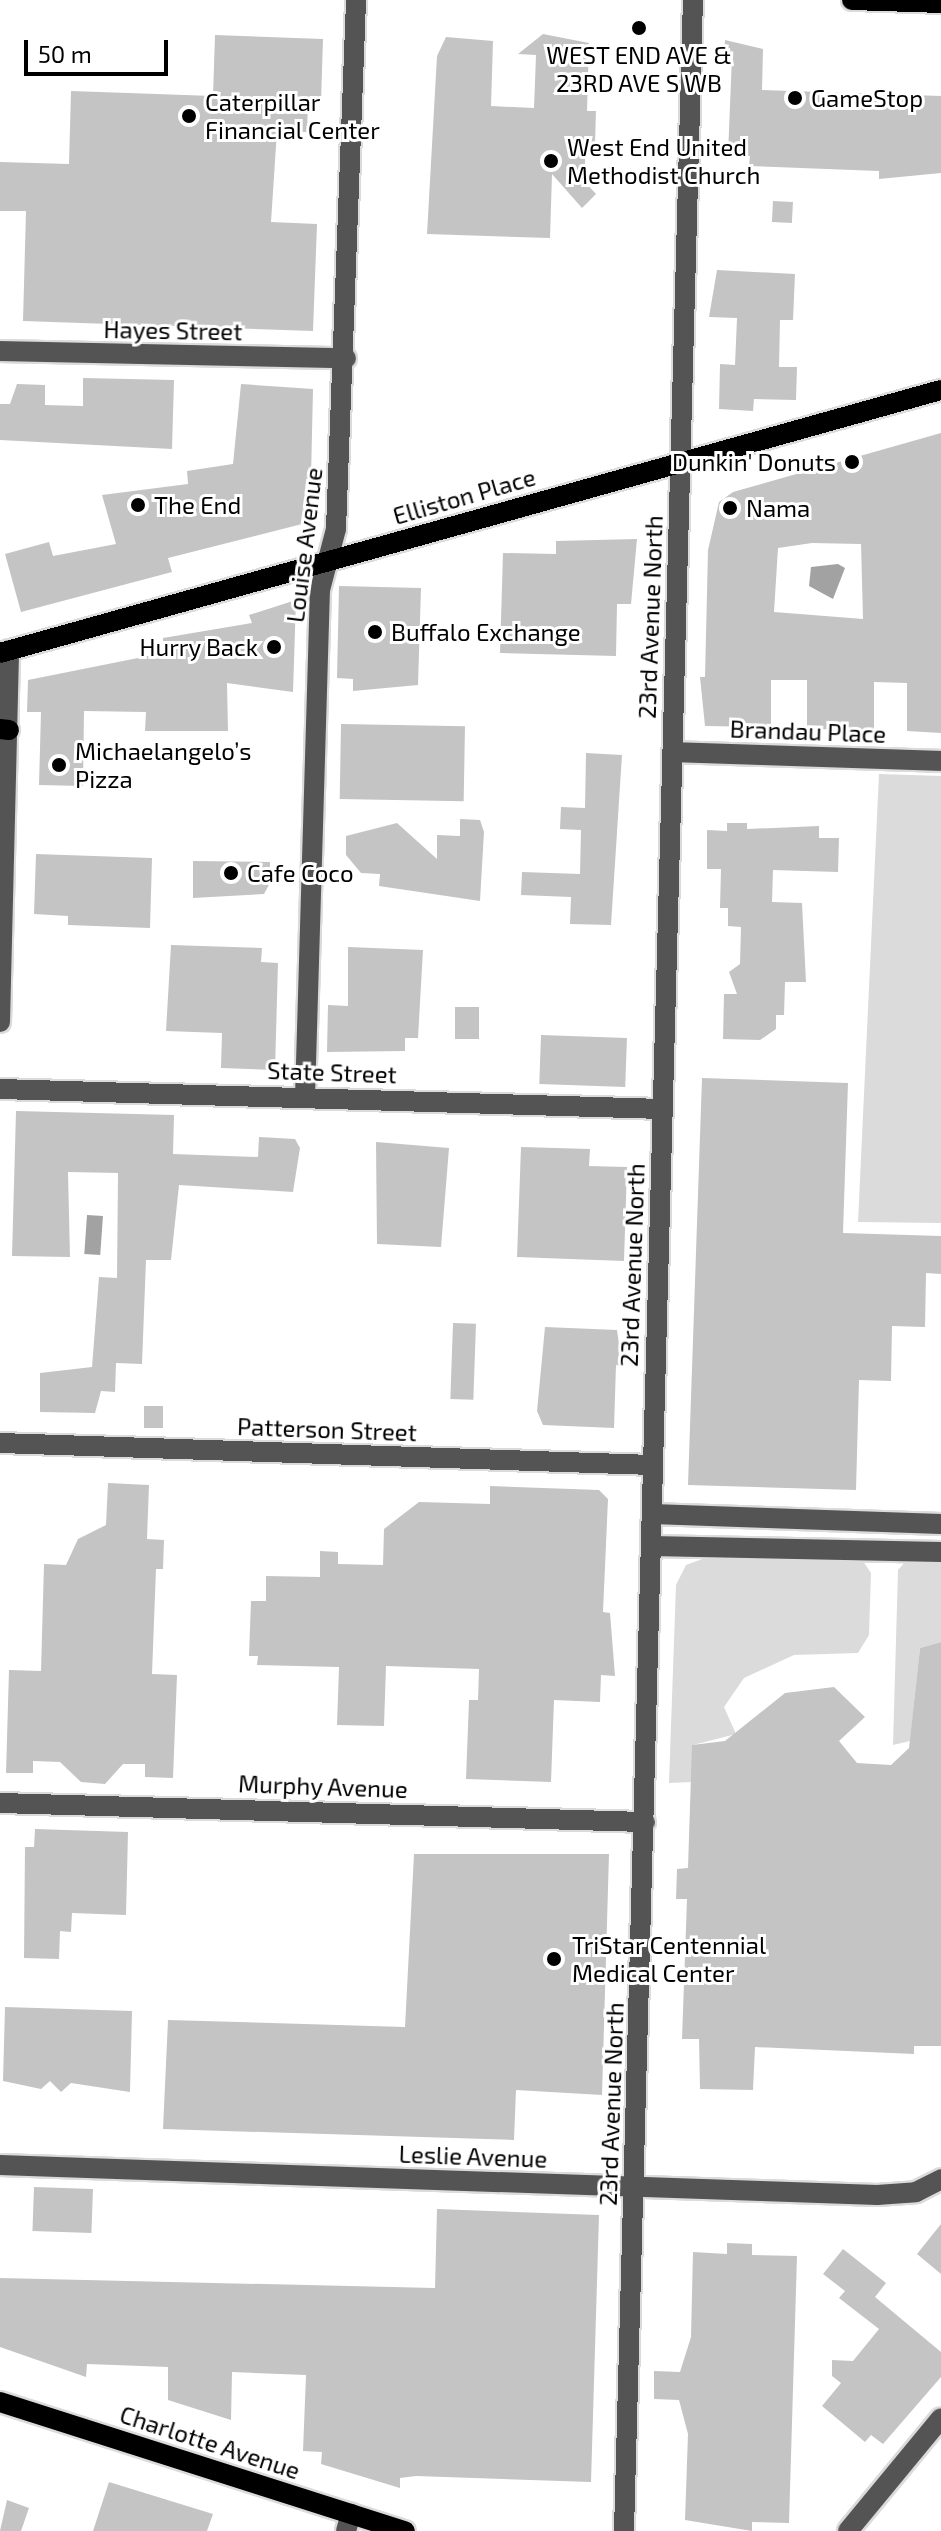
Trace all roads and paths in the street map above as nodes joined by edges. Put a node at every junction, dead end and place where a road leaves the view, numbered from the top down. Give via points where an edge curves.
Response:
1 (356, 0) edge
2 (693, 0) edge
3 (852, 0) edge
4 (941, 3) edge
5 (0, 351) edge
6 (346, 358) junction
7 (941, 390) edge
8 (681, 462) junction
9 (328, 562) junction
10 (5, 651) edge
11 (4, 729) edge
12 (673, 752) junction
13 (941, 761) edge
14 (0, 1022) edge
15 (0, 1089) edge
16 (305, 1097) junction
17 (662, 1109) junction
18 (0, 1443) edge
19 (652, 1465) junction
20 (652, 1514) junction
21 (941, 1524) edge
22 (651, 1546) junction
23 (941, 1552) edge
24 (0, 1803) edge
25 (645, 1822) junction
26 (0, 2165) edge
27 (941, 2179) edge
28 (634, 2187) junction
29 (0, 2402) edge
30 (941, 2418) edge
31 (349, 2522) edge
32 (405, 2531) edge
33 (624, 2531) edge
34 (848, 2531) edge

1 - 6 street, Louise Avenue
2 - 8 street, 23rd Avenue North
3 - 4 main road
5 - 6 street, Hayes Street
6 - 9 street, Louise Avenue via 336,529
7 - 8 main road, Elliston Place
8 - 9 main road, Elliston Place
8 - 12 street, 23rd Avenue North
9 - 10 main road, Elliston Place
9 - 16 street, Louise Avenue via 320,590
10 - 11 street
11 - 14 street
12 - 13 street, Brandau Place
12 - 17 street, 23rd Avenue North
15 - 16 street, State Street
16 - 17 street, State Street
17 - 19 street, 23rd Avenue North
18 - 19 street, Patterson Street
19 - 20 street, 23rd Avenue North
20 - 21 street
20 - 22 street, 23rd Avenue North
22 - 23 street
22 - 25 street, 23rd Avenue North
24 - 25 street, Murphy Avenue
25 - 28 street, 23rd Avenue North
26 - 28 street, Leslie Avenue
27 - 28 street, Leslie Avenue via 899,2195
28 - 33 street, 23rd Avenue North
29 - 31 main road, Charlotte Avenue
30 - 34 street
31 - 32 main road, Charlotte Avenue

